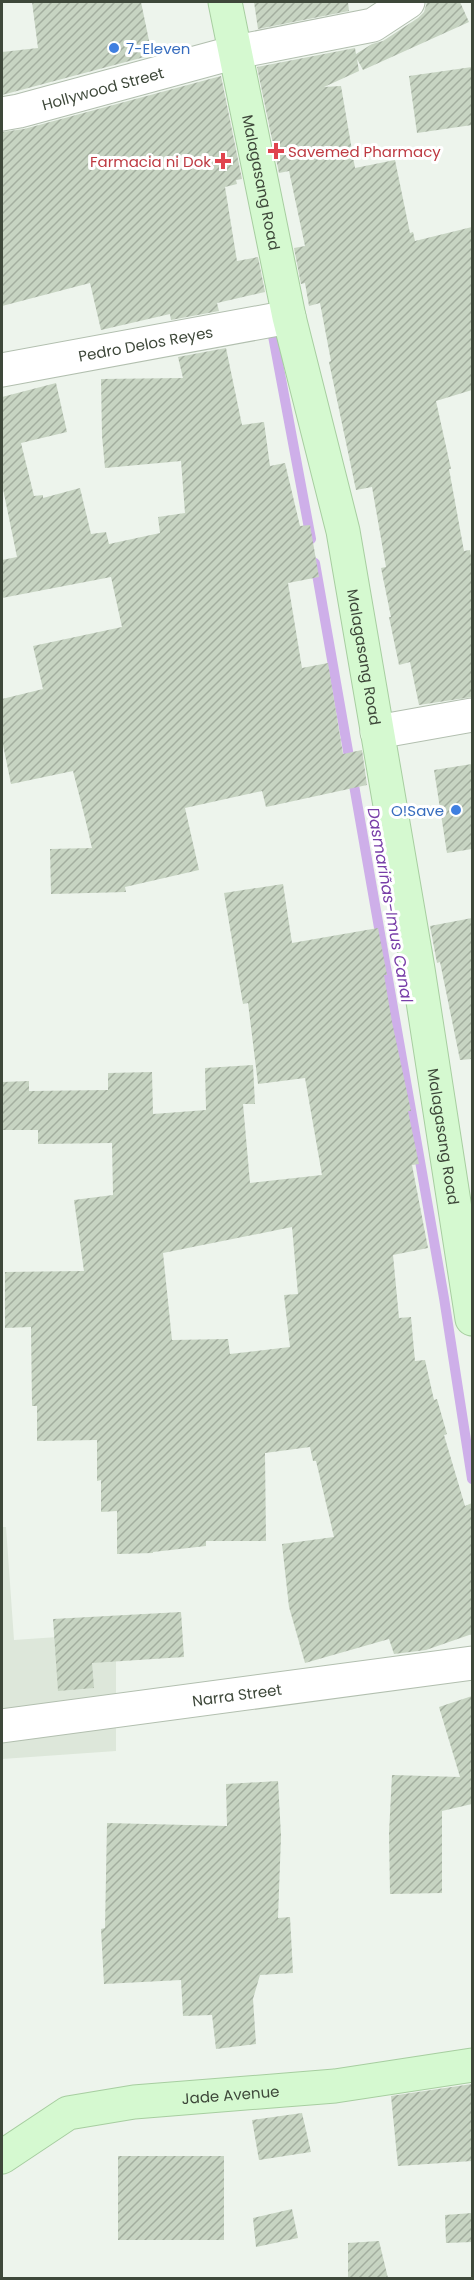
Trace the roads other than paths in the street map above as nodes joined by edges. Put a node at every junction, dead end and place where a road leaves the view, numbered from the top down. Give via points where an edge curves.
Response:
1 (225, 2) edge
2 (408, 2) edge
3 (236, 52) junction
4 (2, 114) edge
5 (289, 317) junction
6 (2, 370) edge
7 (472, 715) edge
8 (377, 732) junction
9 (472, 1319) edge
10 (472, 1663) edge
11 (2, 1726) edge
12 (472, 2065) edge
13 (2, 2157) edge

1 - 3 main road, Malagasang Road
2 - 3 street, Hollywood Street via 373,25
3 - 4 street, Hollywood Street
3 - 5 main road, Malagasang Road
5 - 6 street, Pedro Delos Reyes
5 - 8 main road, Malagasang Road via 343,531
7 - 8 street
8 - 9 main road, Malagasang Road
10 - 11 street, Narra Street
12 - 13 main road, Jade Avenue via 335,2086 134,2102 68,2112

